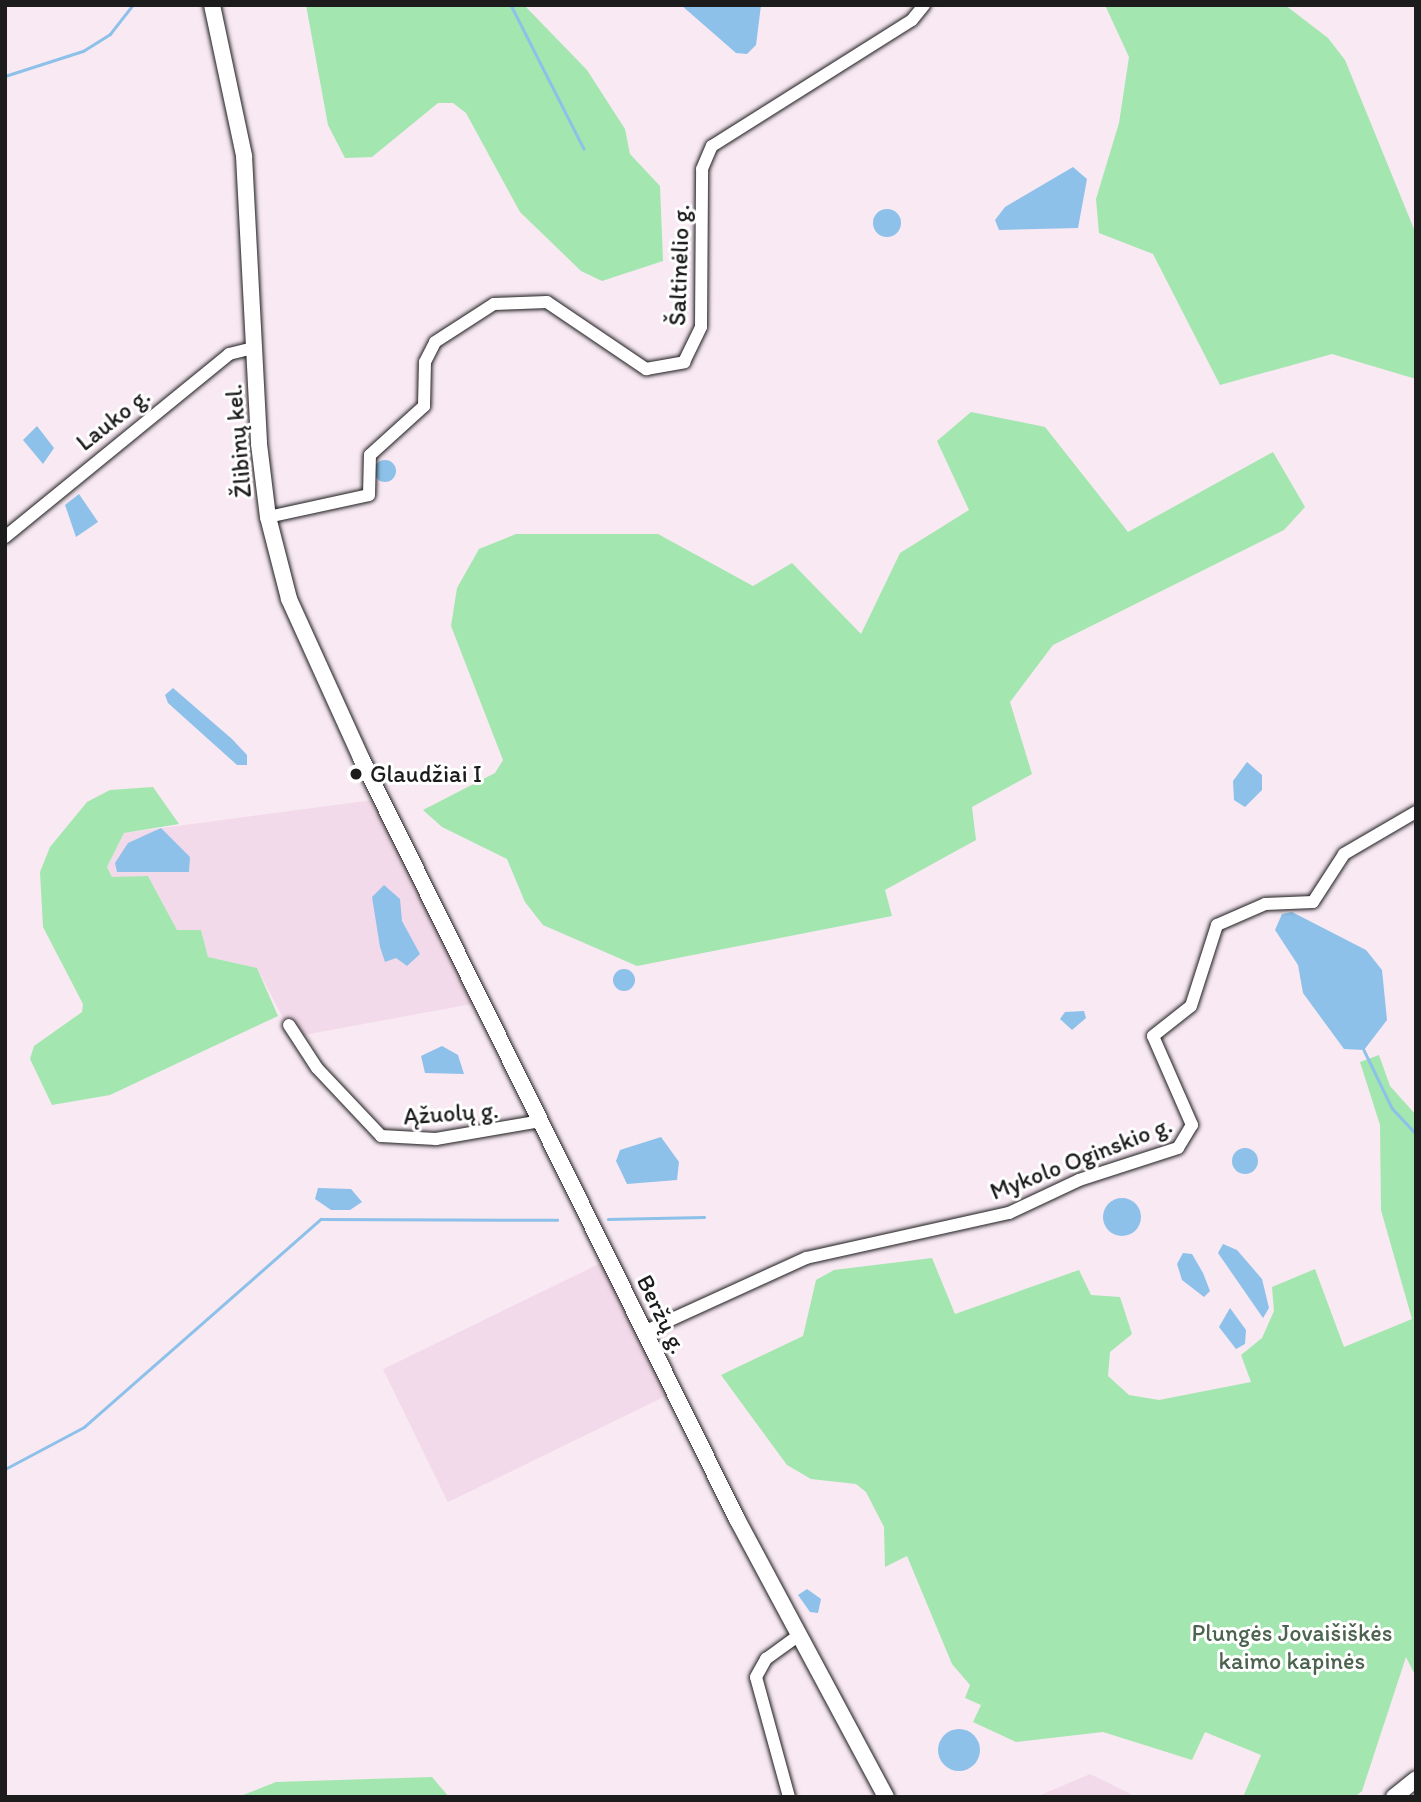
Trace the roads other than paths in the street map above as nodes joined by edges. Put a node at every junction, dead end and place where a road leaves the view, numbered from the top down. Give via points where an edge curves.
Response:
1 (212, 5) edge
2 (924, 5) edge
3 (253, 348) junction
4 (268, 517) junction
5 (5, 537) edge
6 (1416, 812) edge
7 (406, 847) joint
8 (289, 1025) dead end
9 (541, 1121) junction
10 (646, 1331) junction
11 (798, 1636) junction
12 (1416, 1779) edge
13 (789, 1797) edge
14 (887, 1797) edge
15 (1394, 1797) edge

1 - 3 main road, Žlibinų kel. via 244,156
2 - 4 street, Šaltinėlio g. via 912,20 712,146 702,169 701,327 684,362 646,369 554,305 528,298 494,304 435,342 425,362 424,406 370,455 369,495
3 - 4 main road, Žlibinų kel.
3 - 5 street, Lauko g. via 229,354
4 - 7 main road, Žlibinų kel. via 298,621
6 - 10 street, Mykolo Oginskio g. via 1344,854 1312,902 1265,904 1217,925 1191,1006 1153,1035 1192,1125 1178,1148 1079,1180 1009,1213 806,1258
7 - 9 main road, Beržų g.
8 - 9 street, Ąžuolų g. via 317,1068 381,1136 436,1139
9 - 10 main road, Beržų g.
10 - 11 main road, Beržų g.
11 - 13 street via 766,1659 756,1677
11 - 14 main road, Beržų g.
12 - 15 main road

